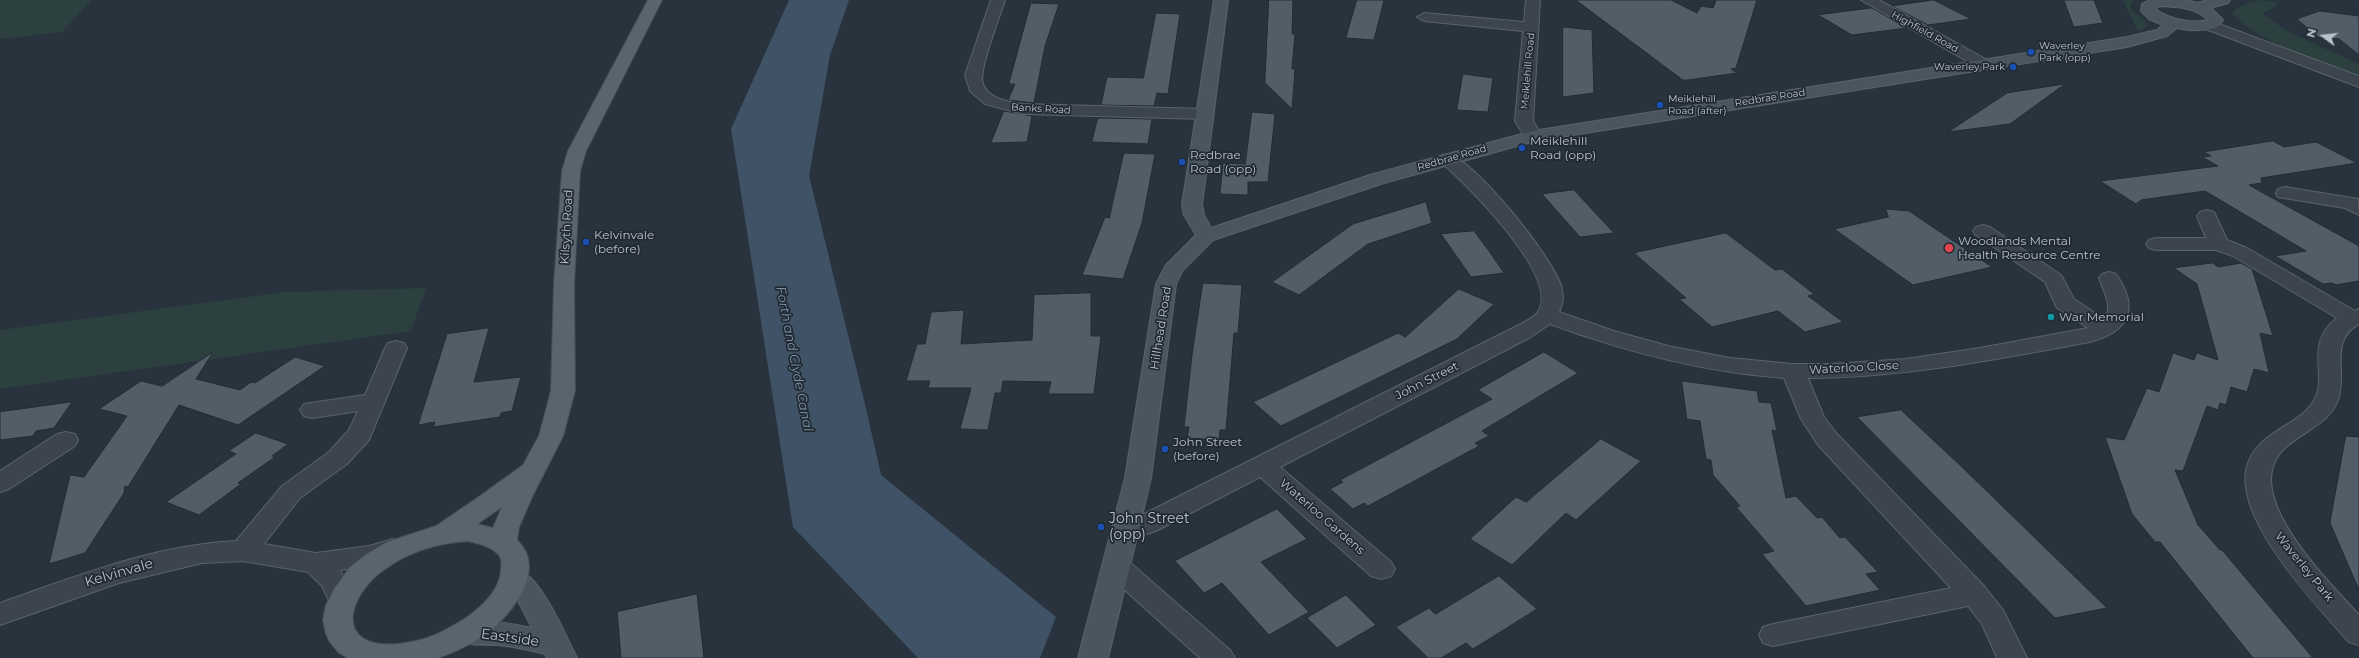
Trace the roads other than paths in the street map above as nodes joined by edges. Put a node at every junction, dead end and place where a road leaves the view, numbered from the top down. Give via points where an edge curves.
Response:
1 (655, 0) edge
2 (998, 0) edge
3 (1220, 0) edge
4 (1533, 0) edge
5 (1868, 0) edge
6 (2223, 0) edge
7 (2197, 8) junction
8 (1424, 18) dead end
9 (2175, 23) junction
10 (2208, 25) junction
11 (1532, 27) junction
12 (1983, 64) junction
13 (2359, 82) edge
14 (1205, 114) junction
15 (1533, 136) junction
16 (1448, 159) junction
17 (2285, 193) dead end
18 (2356, 200) edge
19 (2207, 216) dead end
20 (1983, 231) dead end
21 (1206, 236) junction
22 (2156, 244) dead end
23 (2218, 244) junction
24 (2109, 278) dead end
25 (1546, 315) junction
26 (2356, 317) edge
27 (2105, 330) junction
28 (396, 348) dead end
29 (1793, 371) junction
30 (374, 401) junction
31 (312, 410) dead end
32 (66, 440) dead end
33 (1263, 466) junction
34 (533, 469) junction
35 (0, 483) edge
36 (1129, 521) junction
37 (446, 532) junction
38 (503, 541) junction
39 (397, 548) junction
40 (243, 551) junction
41 (316, 563) junction
42 (1116, 566) junction
43 (1381, 569) dead end
44 (515, 578) junction
45 (1974, 594) junction
46 (342, 599) junction
47 (0, 614) edge
48 (465, 633) junction
49 (2359, 634) edge
50 (1773, 635) dead end
51 (342, 650) edge
52 (559, 651) edge
53 (393, 657) edge
54 (1092, 658) edge
55 (1220, 658) edge
56 (2012, 658) edge

1 - 34 main road, Kilsyth Road via 577,151 571,171 564,284 563,391 551,436
2 - 14 street, Banks Road via 973,75 975,86 994,103 1023,109
3 - 14 street
4 - 11 street, Meiklehill Road
5 - 12 street, Highfield Road
6 - 7 street
7 - 9 street via 2168,2 2157,2 2147,7 2153,15
7 - 10 street via 2216,20
8 - 11 street, Meiklehill Road
9 - 10 street
9 - 12 street, Redbrae Road via 2162,33 2146,38
10 - 13 street
11 - 15 street, Meiklehill Road via 1524,121
12 - 15 street, Redbrae Road
14 - 21 street via 1192,205 1194,215
15 - 16 street, Redbrae Road
16 - 21 street, Redbrae Road via 1302,203
16 - 25 street via 1491,203 1543,268 1550,281 1552,293 1552,303
17 - 18 street
19 - 23 street
20 - 27 street via 2054,279 2064,303
21 - 36 street, Hillhead Road via 1173,269 1166,284 1145,437
22 - 23 street, Waverley Park
23 - 26 street, Waverley Park via 2240,252
24 - 27 street via 2117,295 2120,312 2114,324
25 - 29 street, Waterloo Close via 1602,336 1655,351 1743,366
25 - 33 street, John Street via 1521,333
26 - 49 street, Waverley Park via 2339,328 2331,340 2328,396 2320,409 2274,443 2262,459 2257,480 2262,505 2271,526 2301,566
27 - 29 street, Waterloo Close via 2090,335 1940,362 1879,368
28 - 30 street
29 - 45 street via 1813,418 1827,439
30 - 31 street
30 - 40 street via 360,434 351,446 291,492
32 - 35 street
33 - 36 street, John Street via 1147,524
33 - 43 street, Waterloo Gardens
34 - 37 main road, Kilsyth Road
34 - 38 main road, Kilsyth Road via 506,527
36 - 42 street, Hillhead Road
37 - 38 main road via 468,531 488,534
37 - 39 main road
38 - 44 main road via 512,551 516,563
39 - 41 street, Kelvinvale via 369,556
39 - 46 main road via 354,580
40 - 41 street, Kelvinvale
40 - 47 street, Kelvinvale via 202,553 115,573
41 - 46 street via 333,580
42 - 54 street, Hillhead Road
42 - 55 street
44 - 48 main road via 509,592 498,606
44 - 52 street, Eastside via 529,594
45 - 50 street
45 - 56 street via 1993,618
46 - 51 main road via 337,616
48 - 52 street, Eastside via 486,632 521,636
48 - 53 main road via 442,644
51 - 53 main road

